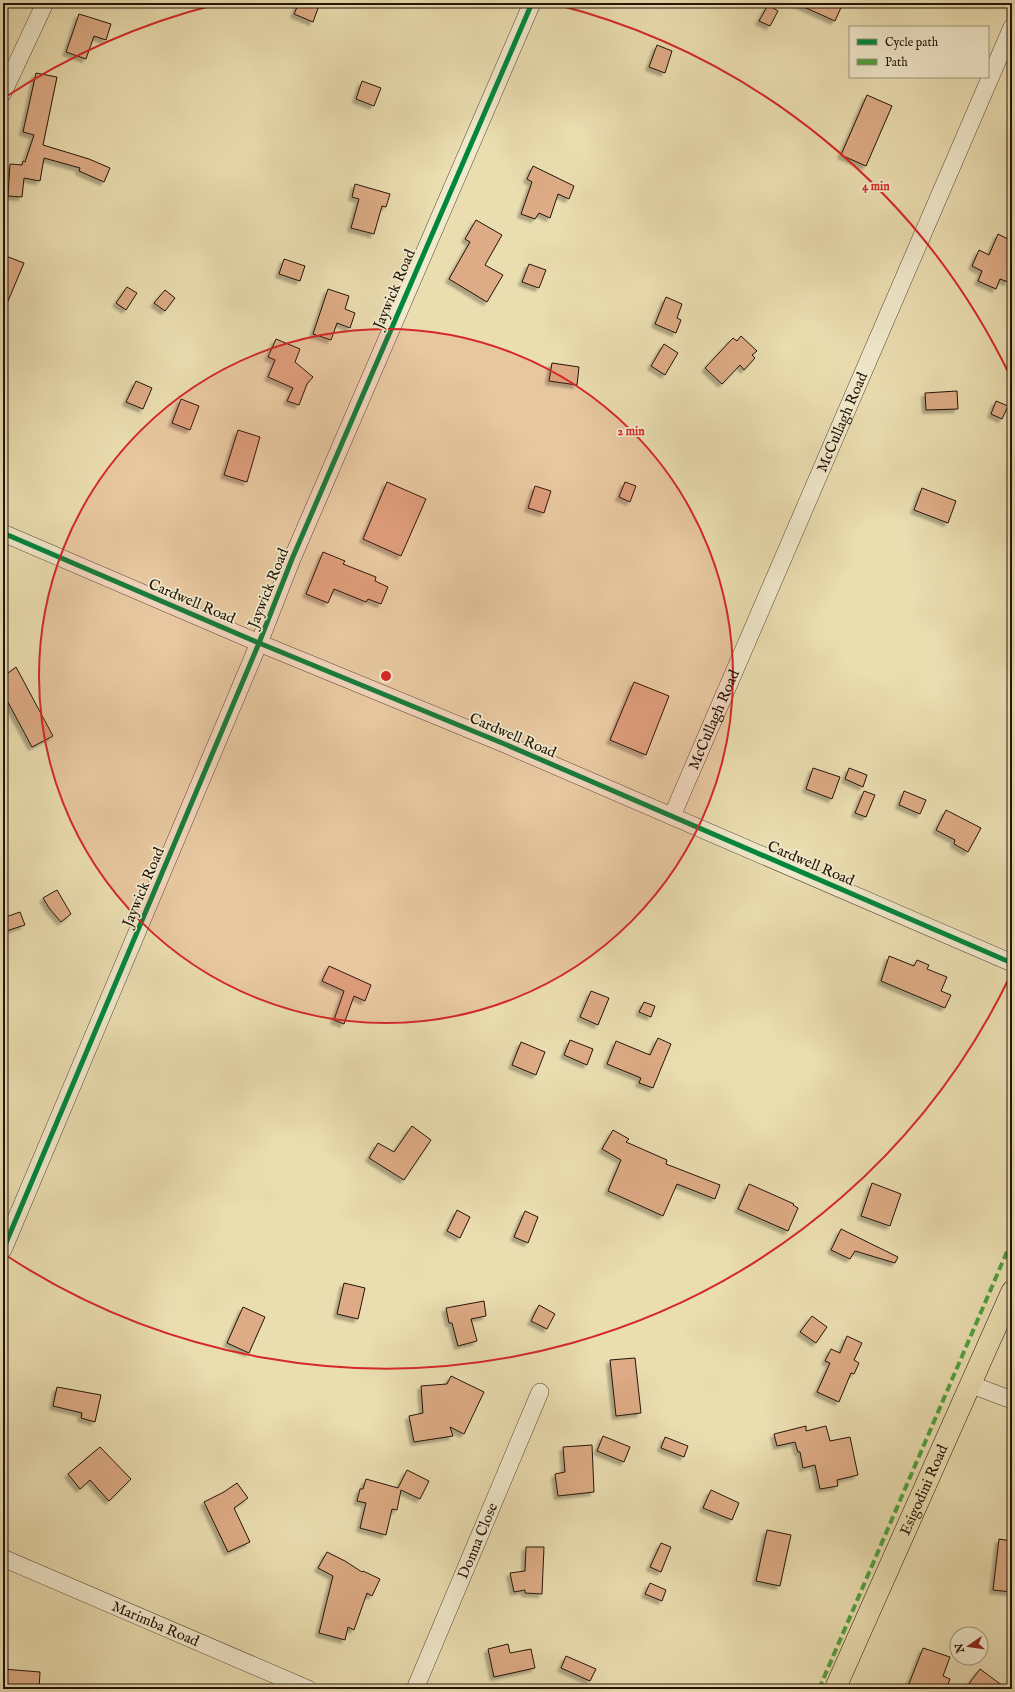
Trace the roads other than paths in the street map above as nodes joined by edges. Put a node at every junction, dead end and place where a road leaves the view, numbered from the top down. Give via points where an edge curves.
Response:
1 (45, 3) edge
2 (532, 3) edge
3 (1012, 27) edge
4 (3, 93) edge
5 (3, 533) edge
6 (259, 643) junction
7 (672, 816) junction
8 (1012, 962) edge
9 (3, 1250) edge
10 (1012, 1291) edge
11 (972, 1385) junction
12 (540, 1392) dead end
13 (1012, 1400) edge
14 (3, 1558) edge
15 (308, 1689) edge
16 (415, 1689) edge
17 (835, 1689) edge

1 - 4 street
2 - 6 street, Jaywick Road via 292,559
3 - 7 street, McCullagh Road
5 - 6 street, Cardwell Road
6 - 7 street, Cardwell Road
6 - 9 street, Jaywick Road
7 - 8 street, Cardwell Road
10 - 11 main road, Esigodini Road
11 - 13 street
11 - 17 main road, Esigodini Road
12 - 16 street, Donna Close
14 - 15 street, Marimba Road

